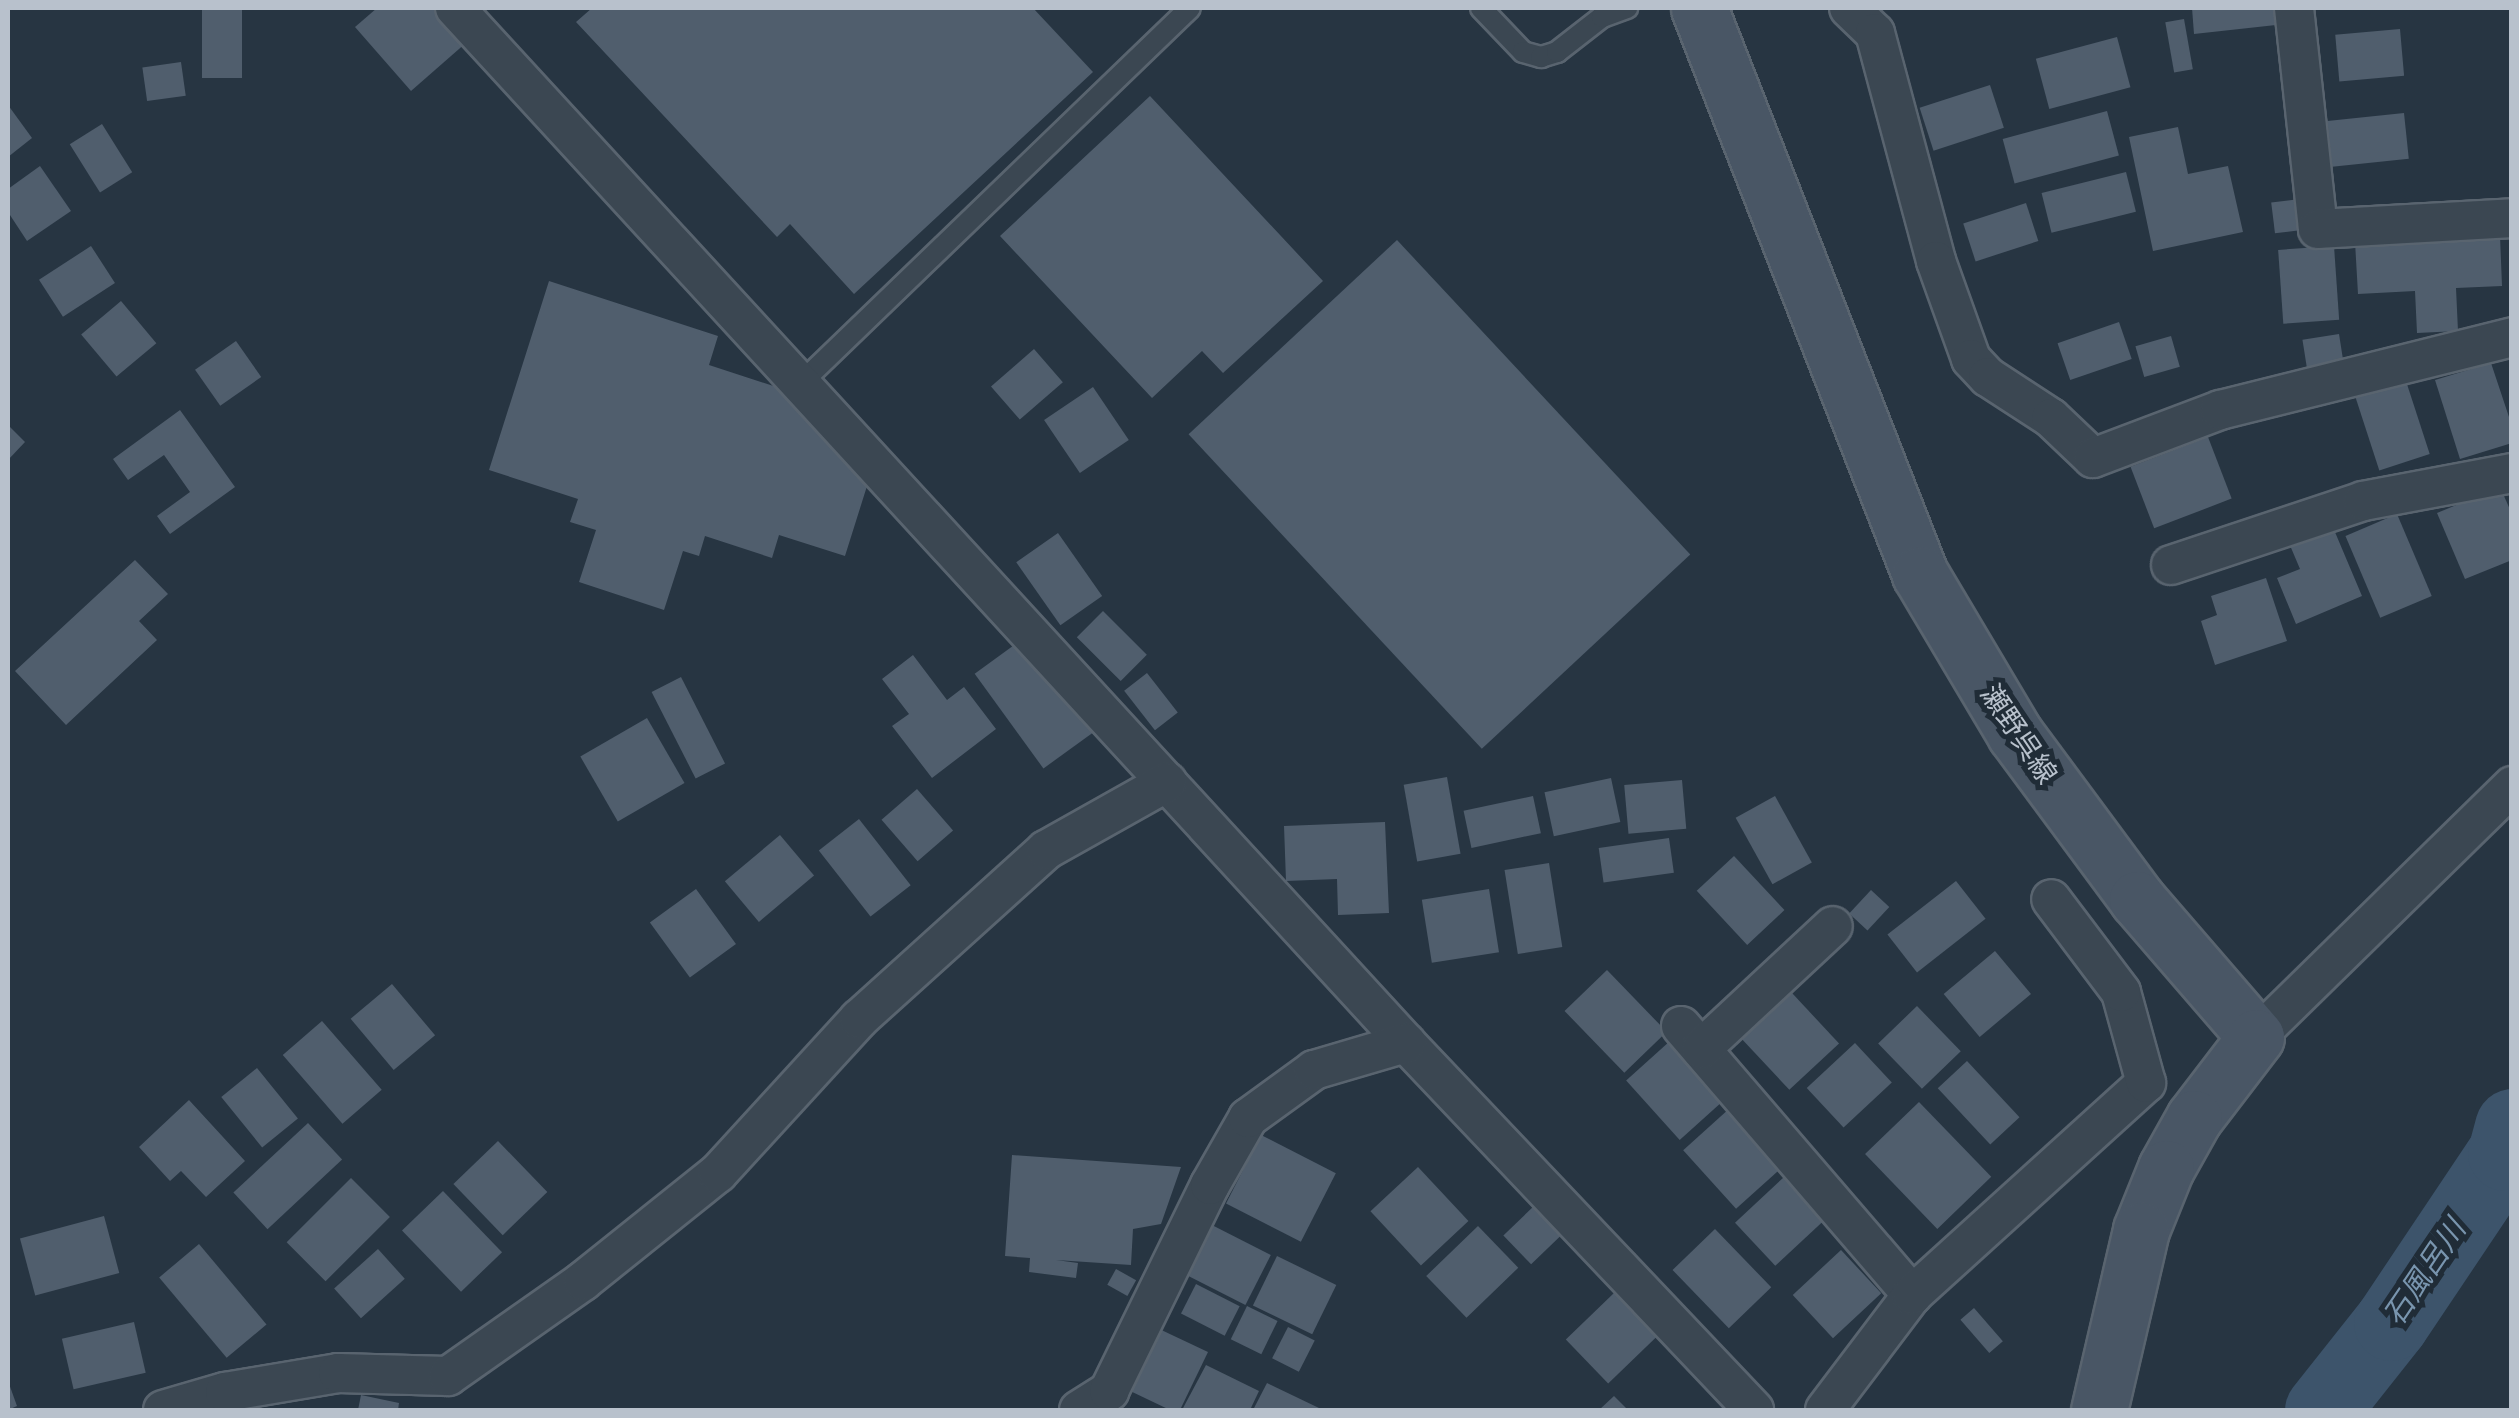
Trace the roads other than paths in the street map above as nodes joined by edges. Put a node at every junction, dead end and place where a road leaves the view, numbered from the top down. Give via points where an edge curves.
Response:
1 (455, 8) edge
2 (1190, 8) edge
3 (1481, 8) edge
4 (1627, 8) edge
5 (1700, 8) edge
6 (1849, 8) edge
7 (2294, 8) edge
8 (2512, 218) edge
9 (2512, 337) edge
10 (802, 384) junction
11 (2512, 474) edge
12 (2171, 565) dead end
13 (1167, 782) junction
14 (2512, 786) edge
15 (2051, 899) dead end
16 (1833, 926) dead end
17 (2256, 1037) junction
18 (1406, 1043) junction
19 (1912, 1295) junction
20 (164, 1410) edge
21 (1080, 1410) edge
22 (1754, 1410) edge
23 (1825, 1410) edge
24 (2099, 1410) edge

1 - 10 street
2 - 10 lane
3 - 4 lane via 1523,52 1540,57
5 - 17 main road, 瀬野呉線 via 1920,574 2014,734 2137,899
6 - 9 street via 1875,33 1936,261 1971,358 2093,458 2220,410
7 - 8 street via 2318,229
10 - 13 street
11 - 12 street via 2363,501
13 - 18 street
13 - 20 street via 1046,850 859,1019 718,1174 448,1376 338,1373
14 - 17 street
15 - 19 street via 2122,992 2146,1082
16 - 19 street via 1691,1037
17 - 24 main road via 2194,1118 2166,1168 2140,1230
18 - 21 street via 1314,1070 1248,1118 1109,1391
18 - 22 street
19 - 23 street

